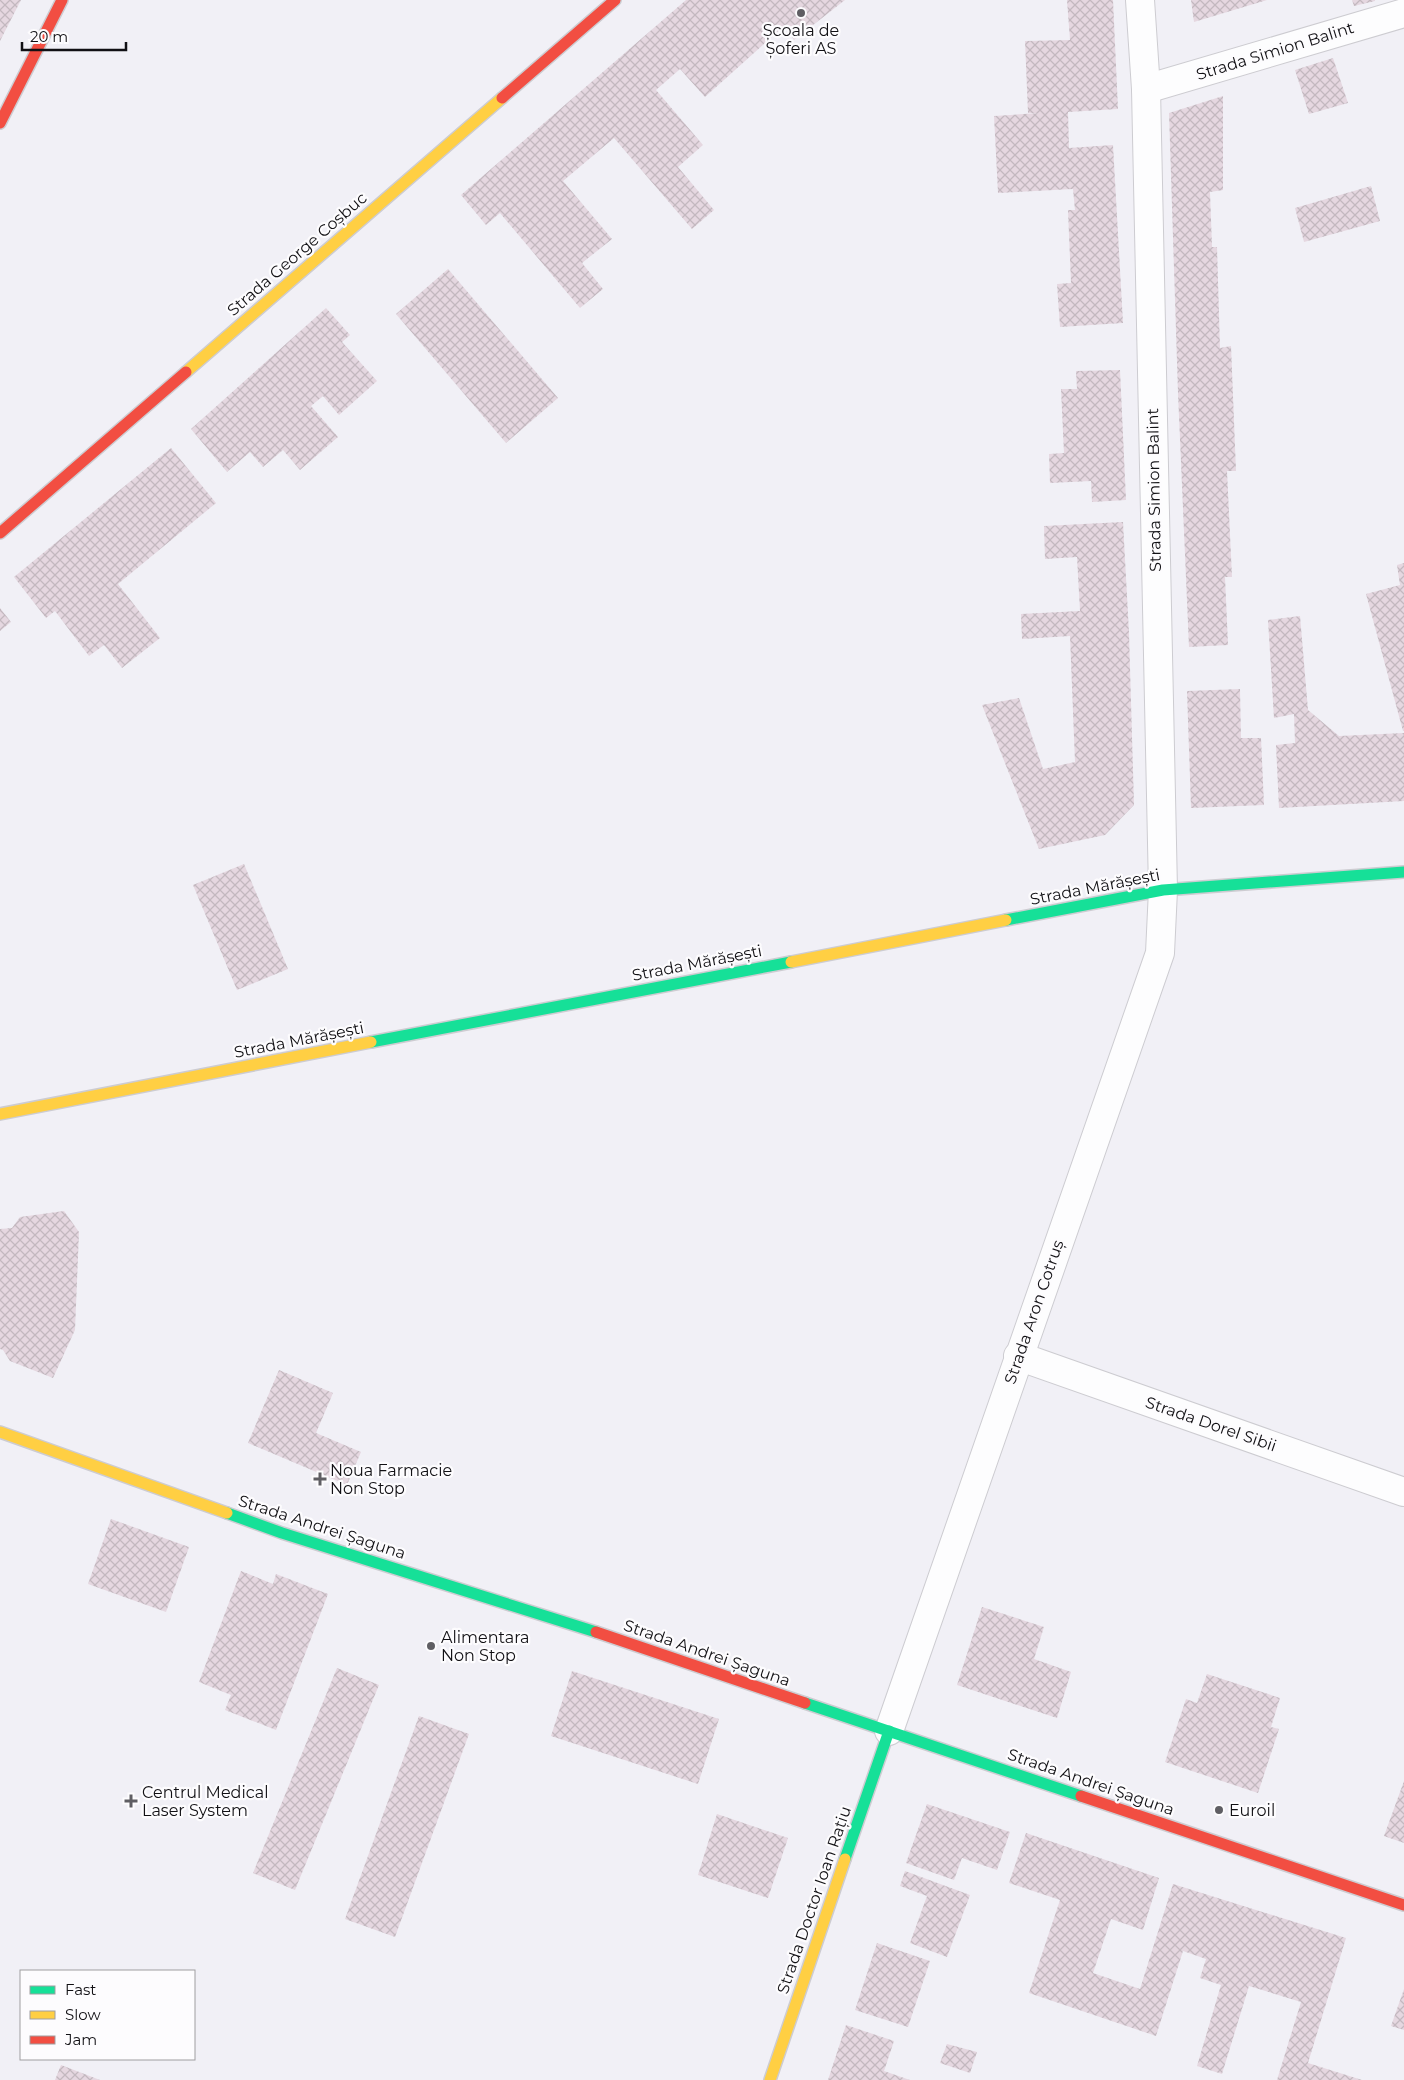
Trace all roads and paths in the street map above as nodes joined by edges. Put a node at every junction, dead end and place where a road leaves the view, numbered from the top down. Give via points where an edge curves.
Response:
1 (62, 0) edge
2 (615, 0) edge
3 (1140, 0) edge
4 (1404, 13) edge
5 (1146, 89) junction
6 (0, 123) edge
7 (0, 533) edge
8 (1404, 872) edge
9 (1163, 890) junction
10 (0, 1114) edge
11 (1018, 1356) junction
12 (0, 1432) edge
13 (1404, 1492) edge
14 (889, 1732) junction
15 (1404, 1905) edge
16 (770, 2080) edge

1 - 6 street
2 - 7 street, Strada George Coșbuc
3 - 5 street, Strada Simion Balint
4 - 5 street, Strada Simion Balint
5 - 9 street, Strada Simion Balint
8 - 9 street, Strada Mărășești
9 - 10 street, Strada Mărășești
9 - 11 street, Strada Aron Cotruș via 1160,953 1154,973
11 - 13 street, Strada Dorel Sibii
11 - 14 street, Strada Aron Cotruș
12 - 14 street, Strada Andrei Șaguna via 282,1533 589,1630
14 - 15 street, Strada Andrei Șaguna
14 - 16 street, Strada Doctor Ioan Rațiu

